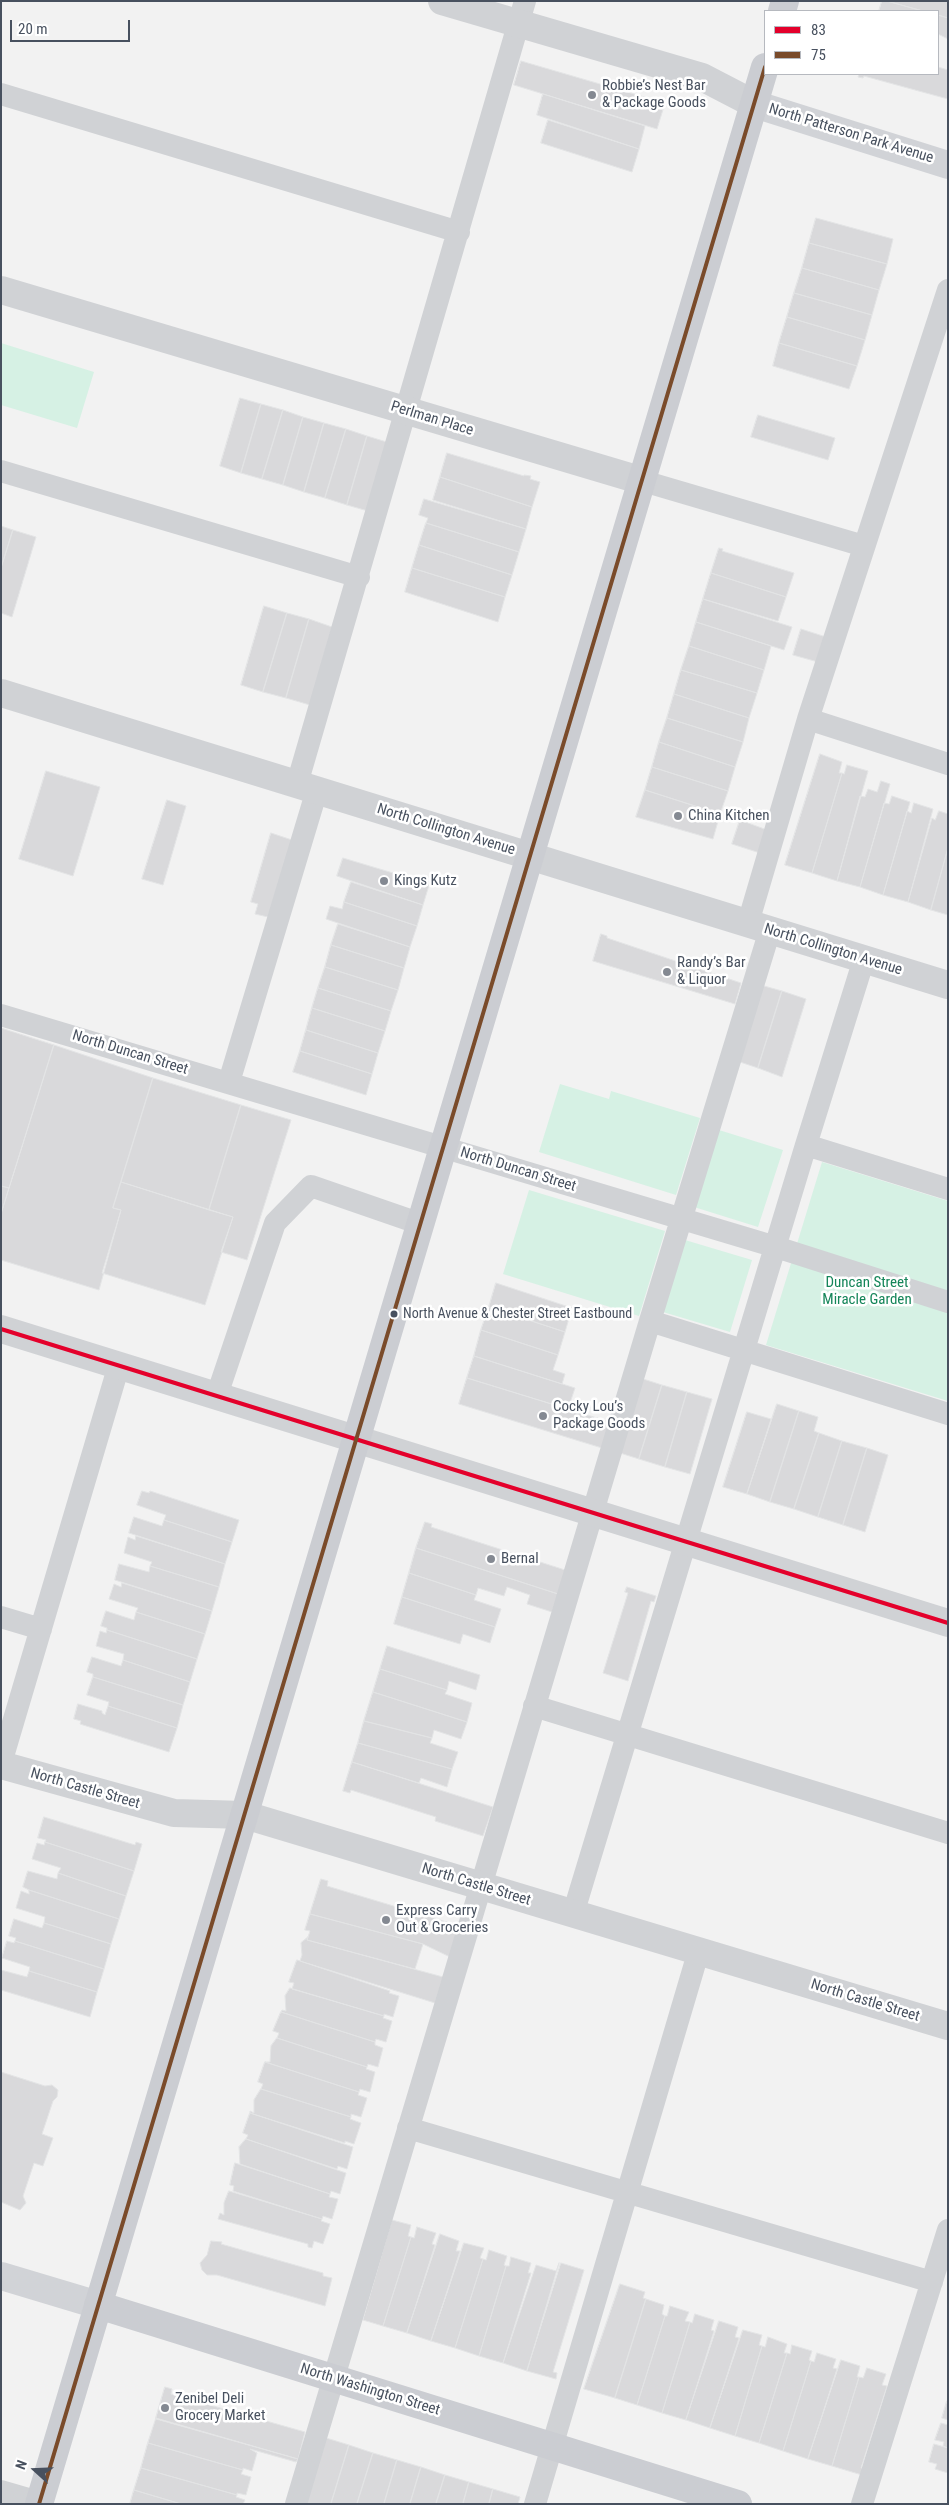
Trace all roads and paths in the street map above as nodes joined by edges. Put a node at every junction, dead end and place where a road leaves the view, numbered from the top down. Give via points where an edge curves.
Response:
1 (442, 1) edge
2 (521, 13) edge
3 (764, 71) edge
4 (1, 94) edge
5 (754, 104) junction
6 (948, 164) edge
7 (459, 232) junction
8 (1, 290) edge
9 (948, 290) edge
10 (406, 411) junction
11 (1, 471) edge
12 (643, 481) junction
13 (864, 546) junction
14 (359, 577) junction
15 (1, 692) edge
16 (808, 719) junction
17 (948, 764) edge
18 (307, 787) junction
19 (531, 856) junction
20 (759, 927) junction
21 (864, 959) junction
22 (948, 985) edge
23 (1, 1014) edge
24 (229, 1082) junction
25 (806, 1145) junction
26 (444, 1148) junction
27 (948, 1189) edge
28 (681, 1219) junction
29 (421, 1224) junction
30 (776, 1247) junction
31 (948, 1302) edge
32 (650, 1321) junction
33 (1, 1329) edge
34 (744, 1351) junction
35 (119, 1366) junction
36 (217, 1396) junction
37 (948, 1414) edge
38 (357, 1439) junction
39 (592, 1512) junction
40 (687, 1542) junction
41 (1, 1617) edge
42 (948, 1623) edge
43 (41, 1628) junction
44 (534, 1706) junction
45 (629, 1734) junction
46 (1, 1764) edge
47 (245, 1815) junction
48 (948, 1833) edge
49 (480, 1887) junction
50 (574, 1914) junction
51 (699, 1950) junction
52 (948, 2026) edge
53 (408, 2128) junction
54 (627, 2193) junction
55 (948, 2230) edge
56 (1, 2276) edge
57 (932, 2282) junction
58 (98, 2305) junction
59 (333, 2378) junction
60 (552, 2446) junction
61 (1, 2491) edge
62 (39, 2503) edge
63 (296, 2504) edge
64 (535, 2504) edge
65 (738, 2504) edge
66 (862, 2504) edge

1 - 2 street, North Patterson Park Avenue
2 - 5 street, North Patterson Park Avenue via 702,77
2 - 7 lane
3 - 5 main road
4 - 7 lane
5 - 6 street, North Patterson Park Avenue
5 - 12 main road
7 - 10 lane
8 - 10 street, Perlman Place
9 - 13 lane
10 - 12 street, Perlman Place
10 - 14 lane
11 - 14 lane
12 - 13 lane, Perlman Place
12 - 19 main road
13 - 16 lane
14 - 18 lane
15 - 18 street, North Collington Avenue
16 - 17 lane
16 - 20 lane
18 - 19 street, North Collington Avenue
18 - 24 lane
19 - 20 street, North Collington Avenue
19 - 26 main road
20 - 21 street, North Collington Avenue
20 - 28 lane
21 - 22 street, North Collington Avenue
21 - 25 lane
23 - 24 lane, North Duncan Street
24 - 26 lane, North Duncan Street
25 - 27 lane
25 - 30 lane
26 - 28 lane, North Duncan Street
26 - 29 main road
28 - 30 lane, North Duncan Street
28 - 32 lane
29 - 36 lane via 311,1186 275,1223
29 - 38 main road
30 - 31 lane, North Duncan Street
30 - 34 lane
32 - 34 lane
32 - 39 lane
33 - 35 street
34 - 37 lane
34 - 40 lane
35 - 36 street
35 - 43 lane
36 - 38 street
38 - 39 street
38 - 47 main road
39 - 40 street
39 - 44 lane
40 - 42 street
40 - 45 lane
41 - 43 lane
43 - 46 lane
44 - 45 lane
44 - 49 lane
45 - 48 lane
45 - 50 lane
46 - 47 street, North Castle Street via 174,1813
47 - 49 street, North Castle Street
47 - 58 main road
49 - 50 street, North Castle Street
49 - 53 lane
50 - 51 street, North Castle Street
51 - 52 street, North Castle Street
51 - 54 lane
53 - 54 lane
53 - 59 lane
54 - 57 lane
54 - 60 lane
55 - 57 lane
56 - 58 street, North Washington Street
57 - 66 lane
58 - 59 main road, North Washington Street
58 - 62 main road
59 - 60 main road, North Washington Street
59 - 63 lane
60 - 64 lane
60 - 65 main road, North Washington Street
61 - 62 lane

